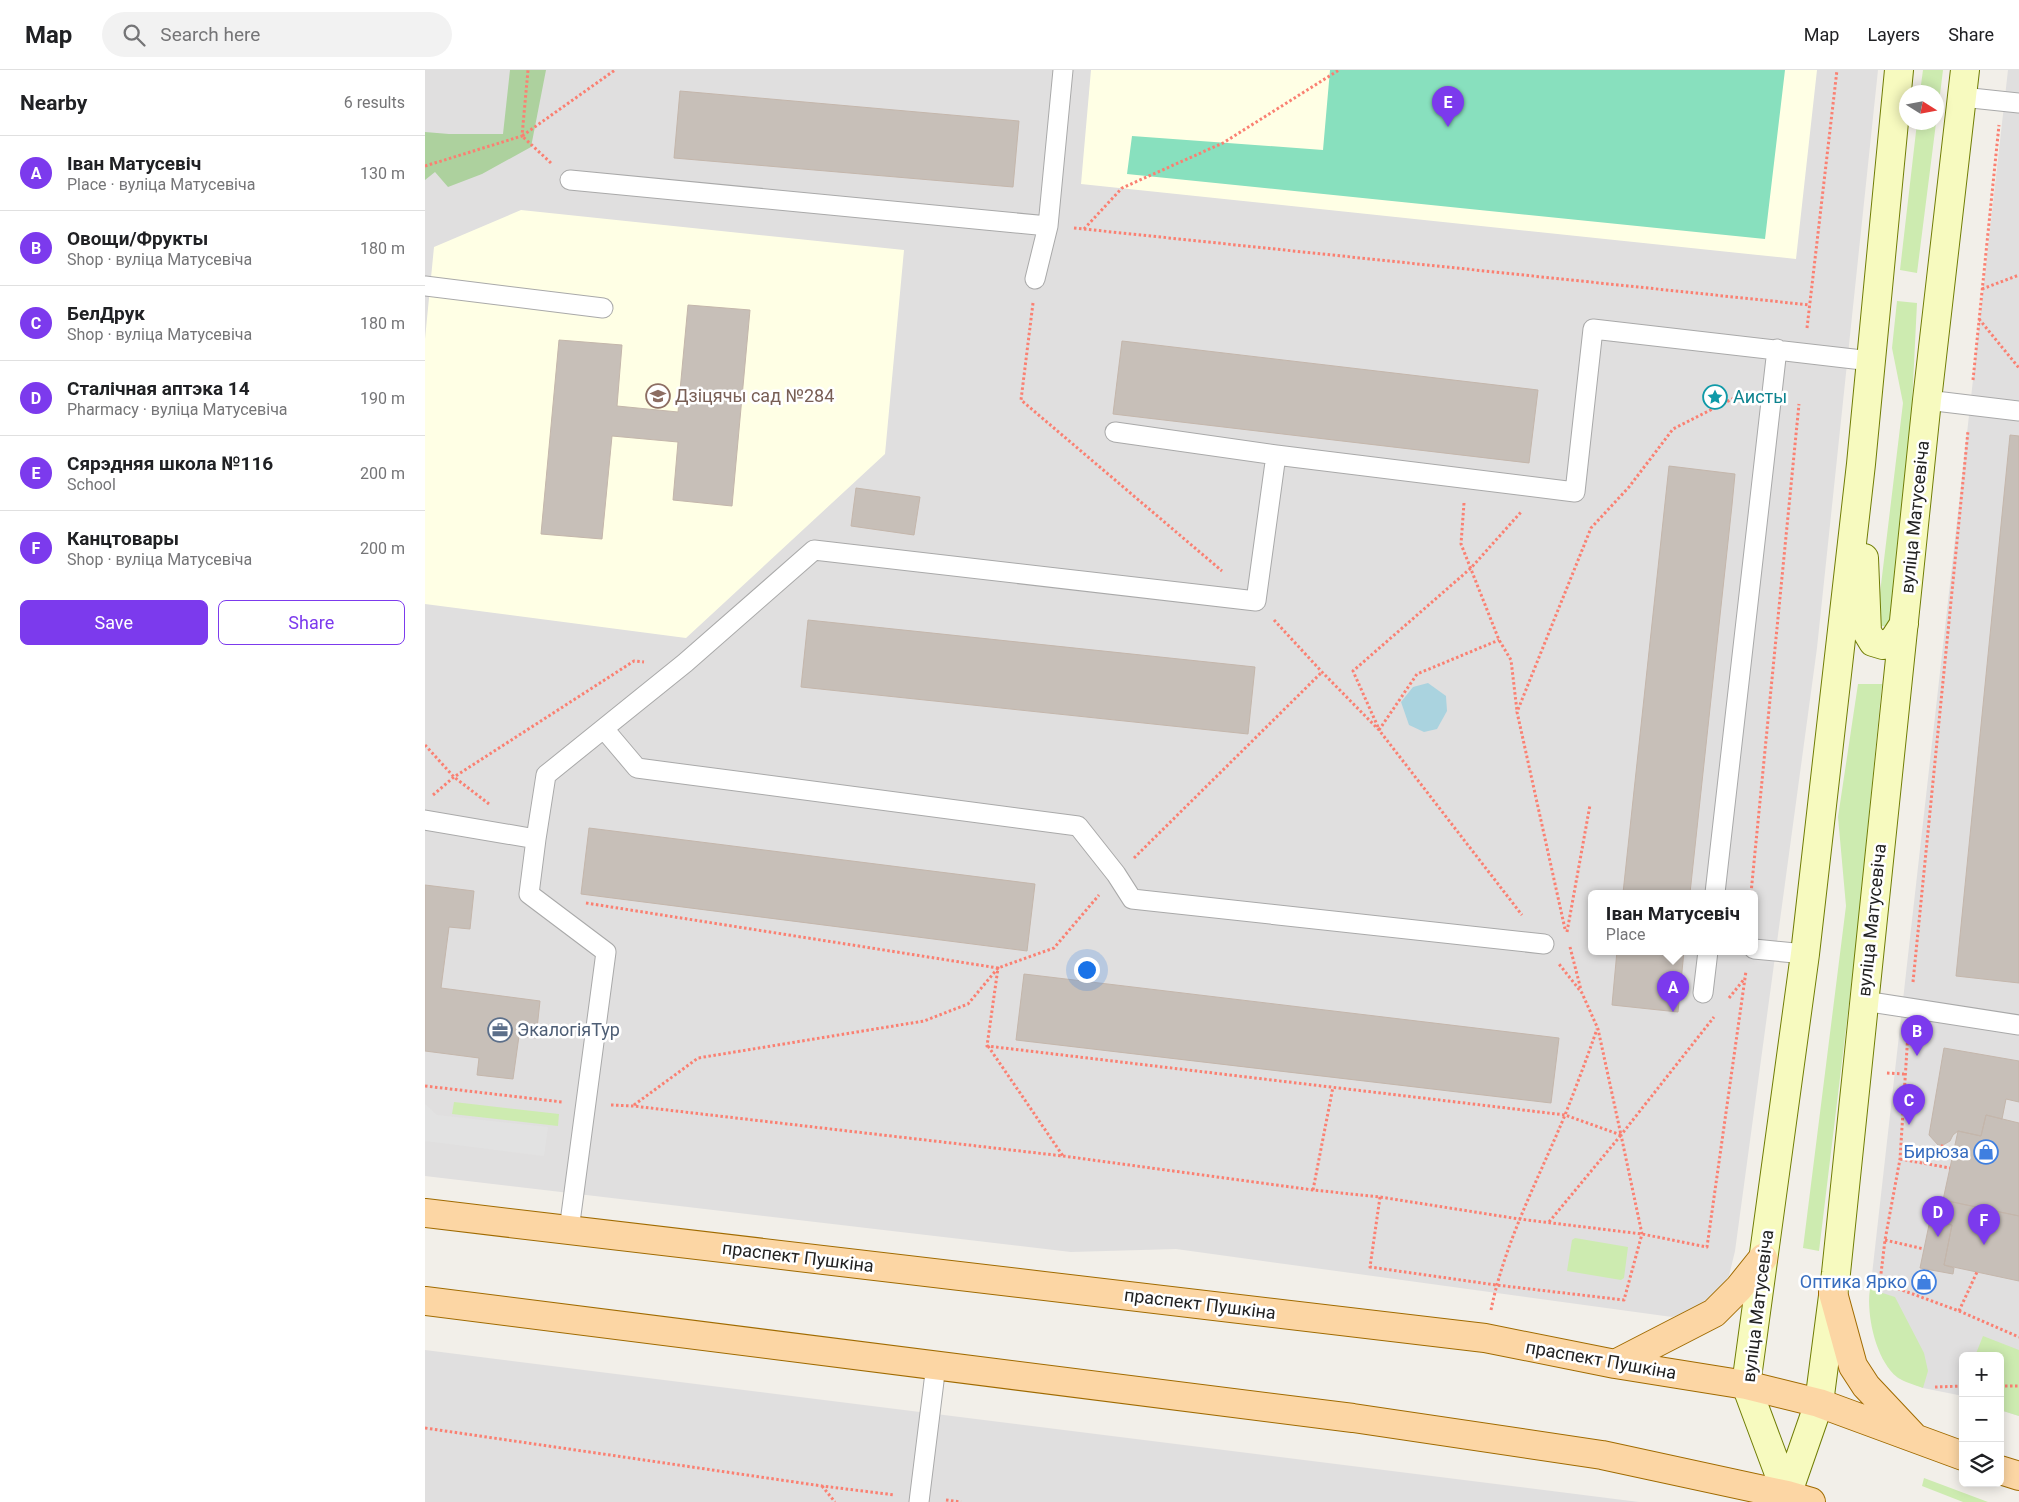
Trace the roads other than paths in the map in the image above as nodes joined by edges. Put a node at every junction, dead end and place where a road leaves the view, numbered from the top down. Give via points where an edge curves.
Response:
1 (1063, 70) edge
2 (1899, 70) edge
3 (1965, 70) edge
4 (1962, 97) junction
5 (2010, 102) edge
6 (570, 180) road end
7 (1048, 226) junction
8 (1035, 279) road end
9 (425, 286) edge
10 (603, 308) dead end
11 (1777, 349) junction
12 (1871, 361) junction
13 (1927, 400) junction
14 (2019, 411) edge
15 (1115, 432) dead end
16 (1276, 455) junction
17 (1861, 464) junction
18 (1904, 624) junction
19 (604, 729) junction
20 (425, 820) edge
21 (536, 838) junction
22 (1715, 890) edge
23 (1544, 944) road end
24 (1758, 949) edge
25 (1805, 954) junction
26 (1708, 955) edge
27 (1703, 993) dead end
28 (1864, 1001) junction
29 (2019, 1025) edge
30 (425, 1213) edge
31 (569, 1230) junction
32 (1763, 1258) junction
33 (1833, 1293) junction
34 (425, 1301) edge
35 (1615, 1364) junction
36 (936, 1365) junction
37 (1746, 1385) junction
38 (1819, 1403) junction
39 (1918, 1441) junction
40 (1959, 1455) edge
41 (2004, 1471) edge
42 (2019, 1476) edge
43 (1799, 1498) edge
44 (919, 1500) edge

1 - 7 lane
2 - 12 main road, вуліца Матусевіча
3 - 4 main road, вуліца Матусевіча
4 - 5 lane
4 - 13 main road, вуліца Матусевіча
6 - 7 lane
7 - 8 lane
9 - 10 lane
11 - 12 lane
11 - 16 lane via 1593,329 1575,492
11 - 22 lane
12 - 17 main road, вуліца Матусевіча
13 - 14 lane
13 - 18 main road, вуліца Матусевіча
15 - 16 lane
16 - 19 lane via 1256,600 813,550 685,663
17 - 18 main road via 1867,632 1873,642 1883,645 1893,641
17 - 25 main road, вуліца Матусевіча
18 - 28 main road, вуліца Матусевіча
19 - 21 lane via 546,776
19 - 23 lane via 637,768 1078,826 1132,899
20 - 21 lane
21 - 31 lane via 529,894 606,952
24 - 25 lane
25 - 32 main road, вуліца Матусевіча
26 - 27 lane
28 - 29 lane
28 - 33 main road, вуліца Матусевіча
30 - 31 main road, праспект Пушкіна
31 - 35 main road, праспект Пушкіна via 1485,1338
32 - 35 main road via 1714,1313
32 - 37 main road, вуліца Матусевіча
33 - 38 main road, вуліца Матусевіча
33 - 39 main road via 1853,1366 1866,1386
34 - 36 main road
35 - 37 main road, праспект Пушкіна
36 - 43 main road via 1353,1418 1602,1455
36 - 44 lane
37 - 38 main road, праспект Пушкіна
37 - 43 main road, вуліца Матусевіча
38 - 39 main road, праспект Пушкіна
38 - 43 main road, вуліца Матусевіча
39 - 40 main road, праспект Пушкіна
41 - 42 main road

